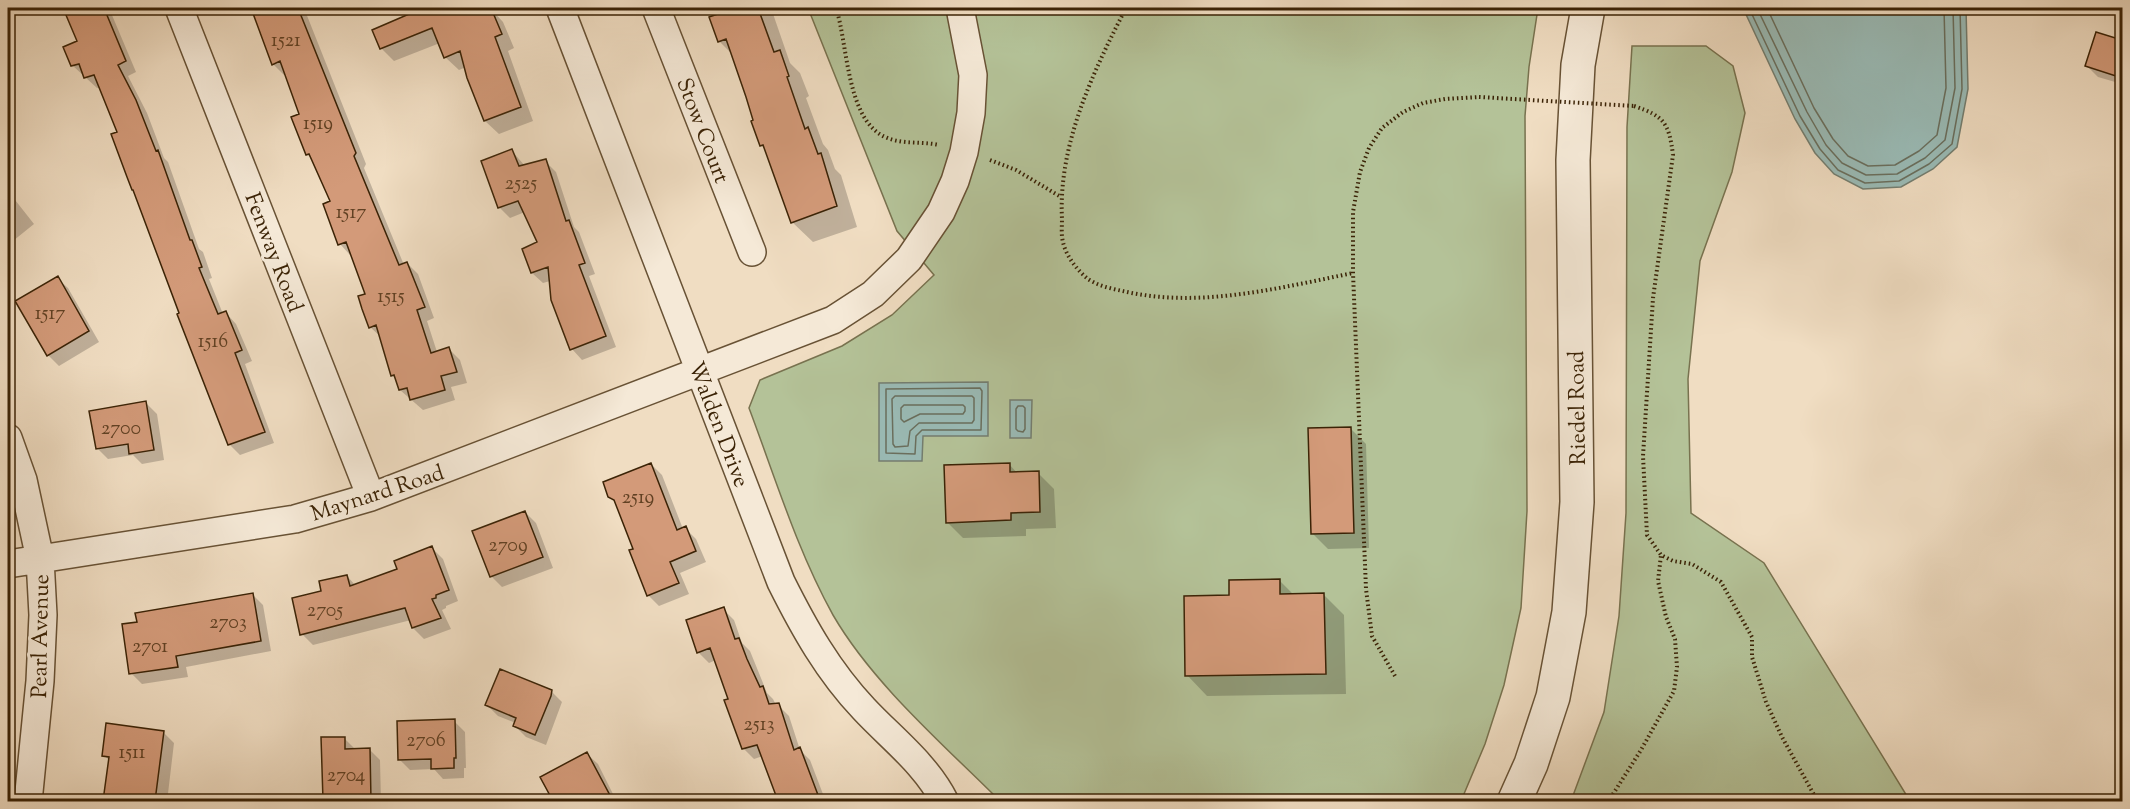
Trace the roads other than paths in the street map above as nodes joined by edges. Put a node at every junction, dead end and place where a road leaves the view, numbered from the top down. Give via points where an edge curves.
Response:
1 (179, 8) edge
2 (560, 8) edge
3 (656, 8) edge
4 (960, 8) edge
5 (1588, 8) edge
6 (752, 252) dead end
7 (699, 372) junction
8 (8, 438) edge
9 (371, 497) junction
10 (40, 559) junction
11 (8, 564) edge
12 (28, 801) edge
13 (945, 801) edge
14 (1514, 801) edge

1 - 9 street, Fenway Road
2 - 7 street, Walden Drive
3 - 6 street, Stow Court
4 - 7 street, Maynard Road via 974,75 964,152 941,212 909,259 873,294 833,320
5 - 14 street, Riedel Road via 1578,65 1573,160 1577,501 1569,612 1553,697
7 - 9 street, Maynard Road
7 - 13 street, Walden Drive via 781,582 807,633 832,671 916,760
8 - 10 street, Pearl Avenue
9 - 10 street, Maynard Road via 295,519
10 - 11 street, Maynard Road
10 - 12 street, Pearl Avenue via 44,615

